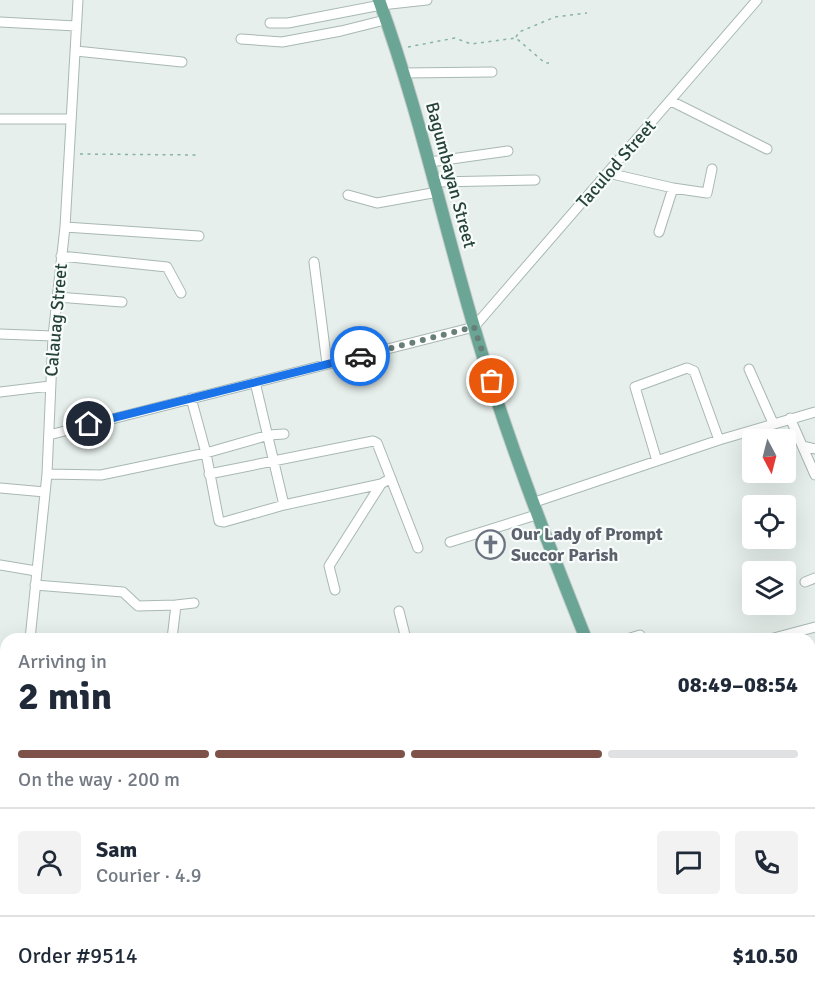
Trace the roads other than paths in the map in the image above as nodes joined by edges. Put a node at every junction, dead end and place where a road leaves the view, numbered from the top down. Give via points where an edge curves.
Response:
1 (78, 0) edge
2 (427, 0) edge
3 (757, 0) edge
4 (380, 3) edge
5 (386, 20) junction
6 (0, 22) edge
7 (270, 23) dead end
8 (76, 26) junction
9 (241, 39) dead end
10 (76, 51) junction
11 (182, 62) dead end
12 (492, 72) dead end
13 (403, 73) junction
14 (671, 101) junction
15 (0, 119) edge
16 (71, 119) junction
17 (767, 149) dead end
18 (508, 151) dead end
19 (430, 162) junction
20 (712, 169) dead end
21 (608, 173) junction
22 (535, 180) dead end
23 (437, 187) junction
24 (673, 188) junction
25 (348, 195) dead end
26 (65, 227) junction
27 (659, 232) dead end
28 (199, 236) dead end
29 (61, 256) junction
30 (314, 262) dead end
31 (181, 293) dead end
32 (57, 297) junction
33 (122, 302) dead end
34 (474, 327) junction
35 (0, 334) edge
36 (53, 336) junction
37 (327, 364) junction
38 (749, 369) dead end
39 (255, 382) junction
40 (50, 386) junction
41 (0, 392) edge
42 (191, 398) junction
43 (815, 412) edge
44 (790, 418) junction
45 (773, 423) junction
46 (284, 434) dead end
47 (49, 435) junction
48 (269, 435) junction
49 (719, 440) junction
50 (803, 446) junction
51 (815, 449) edge
52 (206, 453) junction
53 (274, 461) junction
54 (657, 461) junction
55 (47, 474) junction
56 (209, 474) junction
57 (815, 475) edge
58 (391, 478) junction
59 (381, 484) junction
60 (0, 488) edge
61 (45, 492) junction
62 (532, 502) junction
63 (284, 506) junction
64 (536, 515) junction
65 (450, 542) dead end
66 (418, 548) dead end
67 (0, 565) edge
68 (36, 571) junction
69 (815, 578) edge
70 (805, 582) dead end
71 (36, 585) junction
72 (334, 590) dead end
73 (194, 603) dead end
74 (176, 605) junction
75 (399, 611) dead end
76 (815, 627) edge
77 (31, 633) edge
78 (172, 633) edge
79 (404, 633) edge
80 (584, 633) edge
81 (792, 633) edge

1 - 8 street, Calauag Street
2 - 4 street
3 - 14 street, Taculod Street
4 - 5 main road, Bagumbayan Street
4 - 7 street via 288,23
5 - 9 street via 282,42
5 - 13 main road, Bagumbayan Street
6 - 8 street
8 - 10 street, Calauag Street
10 - 11 street
10 - 16 street, Calauag Street
12 - 13 street
13 - 19 main road, Bagumbayan Street
14 - 17 street
14 - 21 street, Taculod Street
15 - 16 street
16 - 26 street, Calauag Street
18 - 19 street
19 - 23 main road, Bagumbayan Street
20 - 24 street via 707,193
21 - 24 street
21 - 34 street, Taculod Street
22 - 23 street
23 - 25 street via 378,203
23 - 34 main road, Bagumbayan Street
24 - 27 street
26 - 28 street
26 - 29 street, Calauag Street
29 - 31 street via 167,267
29 - 32 street, Calauag Street
30 - 37 street
32 - 33 street
32 - 36 street, Calauag Street
34 - 37 street
34 - 62 main road, Bagumbayan Street
35 - 36 street
36 - 40 street, Calauag Street
37 - 39 street
38 - 45 street
39 - 42 street
39 - 48 street
40 - 41 street
40 - 47 street, Calauag Street
42 - 47 street
42 - 52 street
43 - 44 street
44 - 45 street
44 - 50 street
45 - 49 street
46 - 48 street
47 - 55 street, Calauag Street
48 - 52 street
48 - 53 street
49 - 54 street
49 - 54 street via 694,371 687,368 635,387
50 - 51 street
50 - 57 street
52 - 55 street via 101,475
52 - 56 street
53 - 56 street
53 - 58 street via 373,441
53 - 63 street
54 - 62 street
55 - 61 street, Calauag Street
56 - 63 street via 219,521
58 - 59 street
58 - 66 street
59 - 63 street
59 - 72 street via 329,566
60 - 61 street
61 - 68 street, Calauag Street
62 - 64 main road, Bagumbayan Street
64 - 65 street
64 - 80 main road, Bagumbayan Street
67 - 68 street
68 - 71 street, Calauag Street
69 - 70 street
71 - 74 street via 123,592 138,606
71 - 77 street, Calauag Street
73 - 74 street
74 - 78 street
75 - 79 street
76 - 81 street

